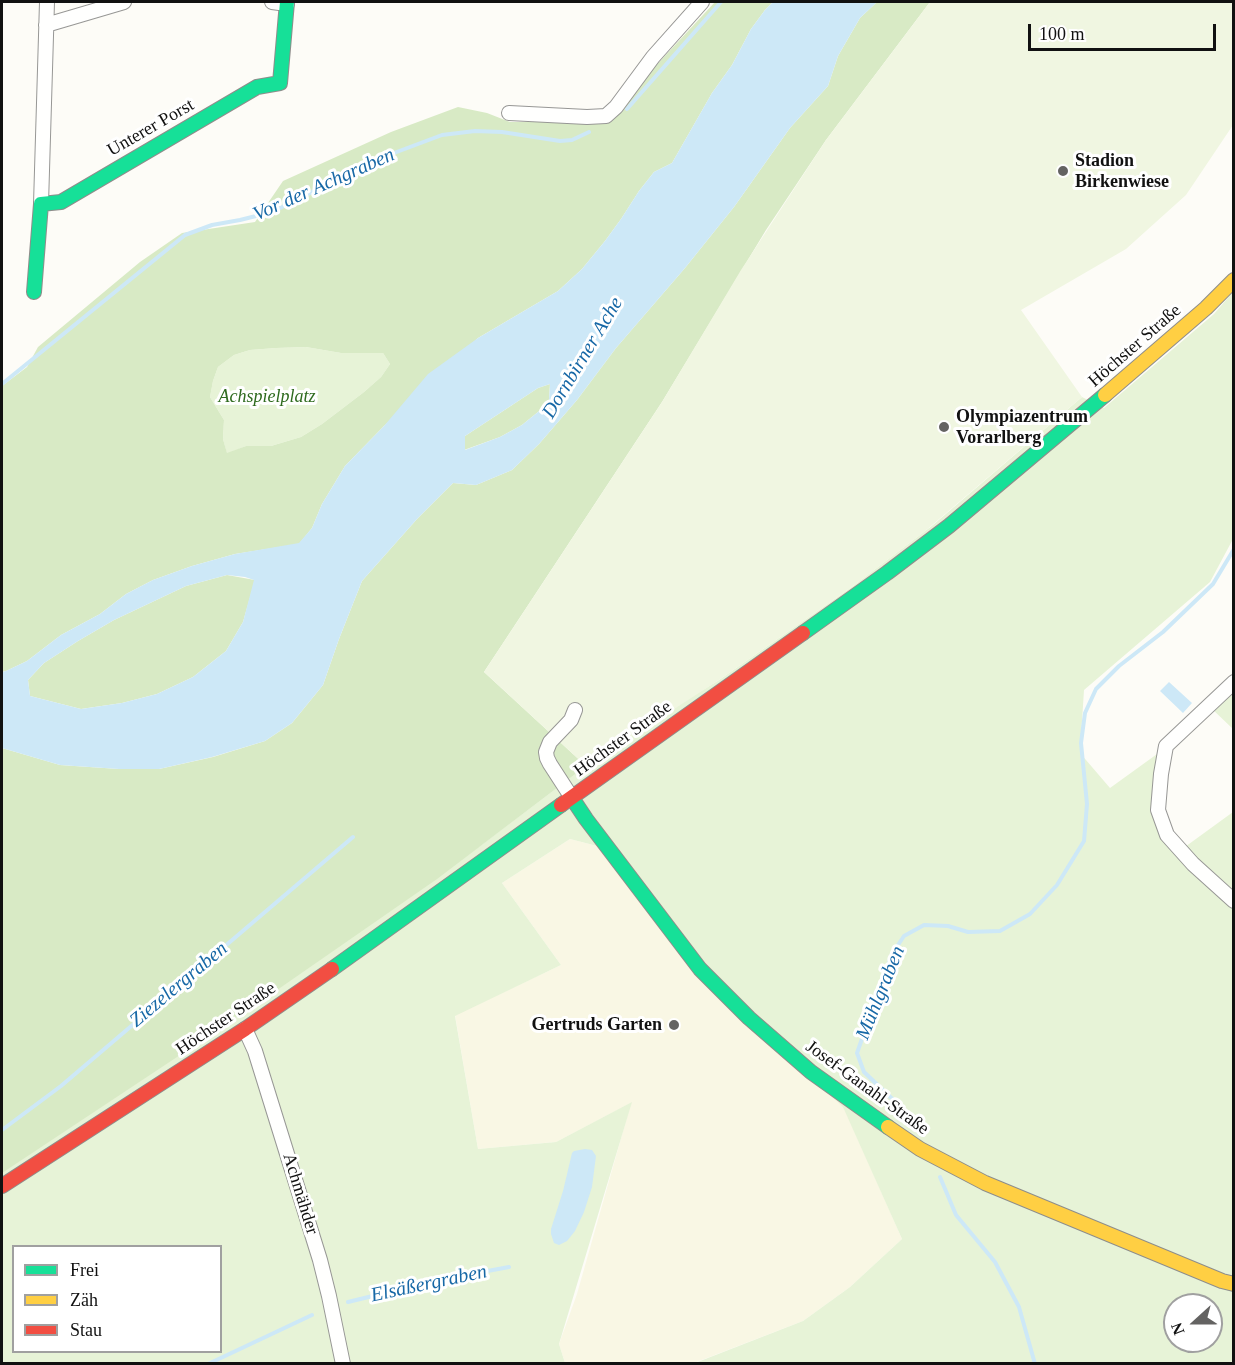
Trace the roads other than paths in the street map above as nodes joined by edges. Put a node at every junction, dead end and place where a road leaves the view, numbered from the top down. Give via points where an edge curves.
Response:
1 (47, 2) edge
2 (124, 2) edge
3 (272, 2) edge
4 (702, 2) edge
5 (287, 3) edge
6 (46, 25) junction
7 (509, 113) dead end
8 (41, 204) junction
9 (1233, 280) edge
10 (34, 292) dead end
11 (1233, 682) edge
12 (575, 710) dead end
13 (572, 798) junction
14 (1233, 901) edge
15 (245, 1029) junction
16 (2, 1186) edge
17 (1233, 1284) edge
18 (343, 1364) edge

1 - 6 street
2 - 6 street
3 - 5 street
4 - 7 street via 606,116
5 - 8 main road, Unterer Porst via 280,83 257,87 61,202
6 - 8 street
8 - 10 main road
9 - 13 main road, Höchster Straße via 1119,384 949,526
11 - 14 street via 1166,746 1158,810 1167,835
12 - 13 street via 546,752
13 - 15 main road, Höchster Straße
13 - 17 main road, Josef-Ganahl-Straße via 700,969 811,1072 920,1149 985,1183
15 - 16 main road, Höchster Straße
15 - 18 street, Achmähder via 320,1260

